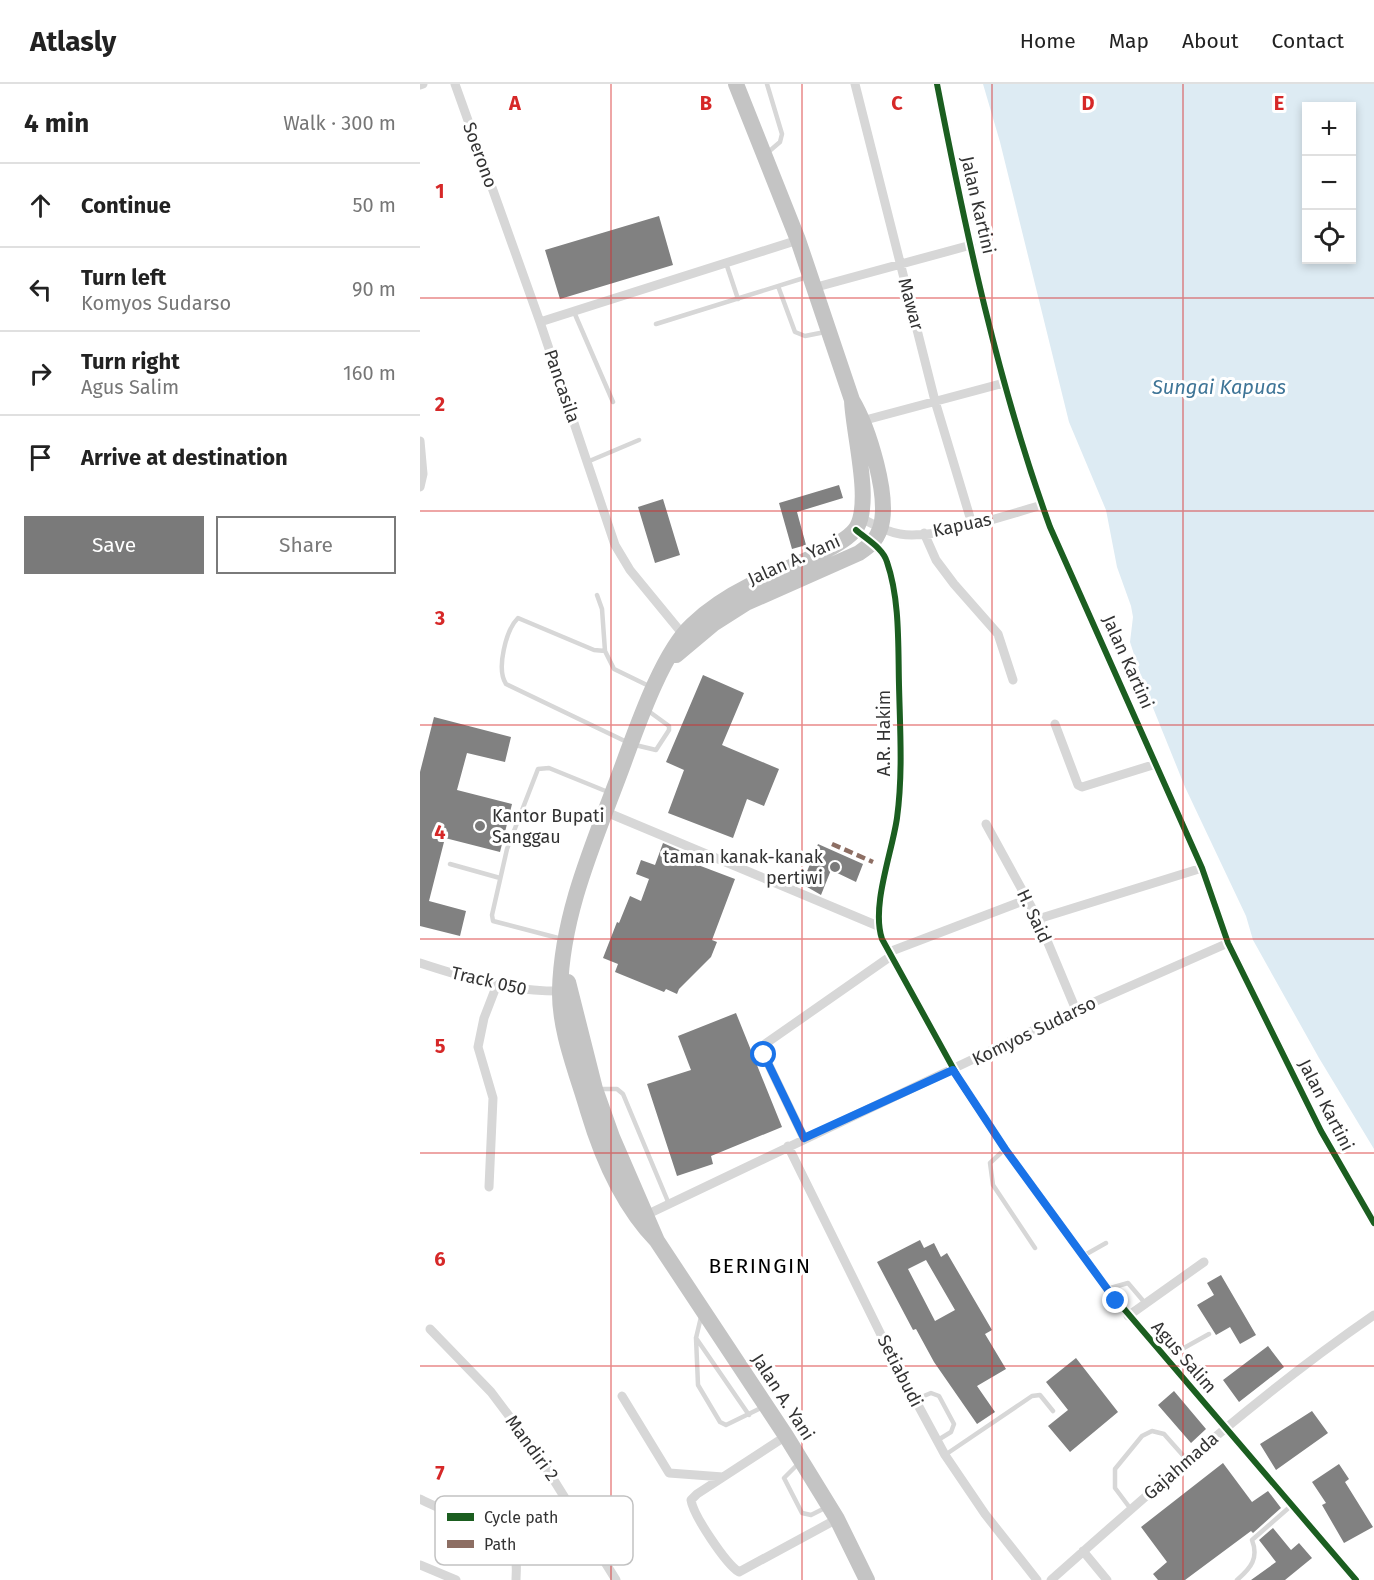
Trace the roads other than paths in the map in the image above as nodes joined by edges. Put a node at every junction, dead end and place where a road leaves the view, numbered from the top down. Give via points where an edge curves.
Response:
1 (455, 84) edge
2 (736, 84) edge
3 (767, 84) edge
4 (855, 84) edge
5 (937, 84) edge
6 (765, 155) junction
7 (506, 227) joint
8 (798, 240) junction
9 (971, 244) junction
10 (726, 262) junction
11 (900, 262) junction
12 (812, 282) junction
13 (778, 286) junction
14 (738, 299) junction
15 (574, 312) junction
16 (540, 322) junction
17 (656, 324) dead end
18 (828, 331) junction
19 (1004, 383) junction
20 (613, 402) dead end
21 (935, 402) junction
22 (858, 422) junction
23 (639, 440) dead end
24 (420, 441) edge
25 (587, 462) junction
26 (420, 487) edge
27 (1042, 505) junction
28 (858, 524) junction
29 (972, 524) junction
30 (881, 528) junction
31 (924, 533) junction
32 (873, 544) junction
33 (597, 595) dead end
34 (687, 639) junction
35 (605, 651) junction
36 (1012, 680) dead end
37 (653, 688) junction
38 (644, 709) junction
39 (1055, 724) dead end
40 (631, 744) junction
41 (1156, 764) junction
42 (612, 794) junction
43 (606, 812) junction
44 (986, 824) dead end
45 (450, 864) dead end
46 (1202, 868) junction
47 (500, 878) junction
48 (1028, 899) junction
49 (1038, 919) junction
50 (878, 926) junction
51 (565, 940) junction
52 (1228, 943) junction
53 (890, 954) junction
54 (420, 963) edge
55 (496, 987) junction
56 (565, 991) junction
57 (1076, 1010) junction
58 (953, 1070) junction
59 (595, 1089) junction
60 (804, 1138) junction
61 (788, 1146) junction
62 (1005, 1149) junction
63 (489, 1187) dead end
64 (669, 1204) junction
65 (642, 1217) junction
66 (1374, 1223) edge
67 (1106, 1243) dead end
68 (1035, 1248) dead end
69 (1083, 1256) junction
70 (1204, 1262) dead end
71 (1107, 1289) junction
72 (1145, 1304) junction
73 (702, 1311) junction
74 (1374, 1315) edge
75 (1128, 1316) junction
76 (430, 1329) dead end
77 (1209, 1334) dead end
78 (696, 1338) junction
79 (1166, 1358) junction
80 (622, 1396) dead end
81 (914, 1400) junction
82 (765, 1406) junction
83 (1053, 1411) dead end
84 (749, 1414) junction
85 (1226, 1428) junction
86 (786, 1436) junction
87 (937, 1440) junction
88 (945, 1455) junction
89 (801, 1461) junction
90 (1188, 1461) junction
91 (723, 1477) junction
92 (564, 1496) edge
93 (420, 1499) edge
94 (1292, 1505) junction
95 (435, 1506) edge
96 (1131, 1510) junction
97 (833, 1513) junction
98 (1083, 1551) junction
99 (420, 1565) edge
100 (514, 1565) edge
101 (607, 1565) edge
102 (456, 1580) edge
103 (516, 1580) edge
104 (616, 1580) edge
105 (867, 1580) edge
106 (1037, 1580) edge
107 (1051, 1580) edge
108 (1107, 1580) edge
109 (1237, 1580) edge
110 (1356, 1580) edge

1 - 7 street, Soerono
2 - 6 highway
3 - 6 lane via 782,134 780,142
4 - 11 street, Mawar
5 - 9 street, Jalan Kartini
6 - 8 highway
7 - 16 street, Pancasila
8 - 10 street
8 - 12 highway
9 - 11 street
9 - 19 street, Jalan Kartini
10 - 14 lane
10 - 15 street
11 - 12 street
11 - 21 street, Mawar
12 - 13 lane
12 - 18 highway
13 - 14 lane
13 - 18 lane via 795,332 806,336
14 - 17 lane
15 - 16 street
15 - 20 lane
16 - 25 street, Pancasila
18 - 22 highway
19 - 21 street
19 - 27 street, Jalan Kartini
21 - 22 street
21 - 29 street, Mawar
22 - 28 highway via 863,506
22 - 30 highway via 881,493
23 - 25 lane
24 - 26 street
25 - 34 street, Pancasila via 615,545 630,570
27 - 29 street, Kapuas
27 - 41 street, Jalan Kartini
28 - 30 street, Kapuas
28 - 32 street, A.R. Hakim
28 - 34 highway, Jalan A. Yani via 838,543 734,594 704,615
29 - 31 street, Kapuas
30 - 31 street, Kapuas via 898,534
30 - 32 highway
31 - 36 street via 936,560 998,633
32 - 34 highway, Jalan A. Yani via 746,603
32 - 50 street, A.R. Hakim via 887,560 896,610 900,760 897,816
33 - 35 lane
34 - 37 highway, Jalan A. Yani
35 - 37 lane via 614,669
35 - 40 lane via 518,618 510,626 501,677 506,684
37 - 38 highway, Jalan A. Yani
38 - 40 highway, Jalan A. Yani
38 - 40 lane via 669,730 656,750
39 - 41 street via 1082,787
40 - 42 highway, Jalan A. Yani
41 - 46 street, Jalan Kartini
42 - 43 highway, Jalan A. Yani
42 - 47 lane via 549,768 538,769
43 - 50 street
43 - 51 highway, Jalan A. Yani via 571,909
44 - 48 street, H. Said
45 - 47 lane
46 - 49 street
46 - 52 street, Jalan Kartini
47 - 51 lane via 493,921
48 - 49 street, H. Said
48 - 53 street
49 - 57 street, H. Said
50 - 53 street, Agus Salim
51 - 56 highway, Jalan A. Yani
52 - 57 street, Komyos Sudarso
52 - 66 street, Jalan Kartini via 1321,1131
53 - 58 street, Agus Salim
53 - 60 street via 765,1044 764,1055
54 - 55 street, Track 050
55 - 56 street, Track 050
55 - 63 street via 478,1047 493,1098
56 - 59 highway, Jalan A. Yani
56 - 65 highway, Jalan A. Yani via 569,1048 590,1118 616,1182
57 - 58 street, Komyos Sudarso
58 - 60 street, Komyos Sudarso
58 - 62 street, Agus Salim
59 - 64 lane via 617,1089 623,1094
59 - 65 highway, Jalan A. Yani
60 - 61 street, Komyos Sudarso
61 - 64 street, Komyos Sudarso
61 - 81 street, Setiabudi
62 - 68 lane via 990,1163 993,1185
62 - 69 street, Agus Salim
64 - 65 street, Komyos Sudarso
65 - 73 highway, Jalan A. Yani
67 - 69 lane
69 - 71 street, Agus Salim
70 - 72 street
71 - 72 lane via 1128,1283
71 - 75 street, Agus Salim
72 - 75 street
73 - 78 lane
73 - 82 highway, Jalan A. Yani
74 - 85 street, Gajahmada
75 - 79 street, Agus Salim
76 - 92 street, Mandiri 2 via 491,1392
77 - 79 lane
78 - 84 lane
78 - 84 lane via 698,1385 720,1422 726,1425
79 - 85 street, Agus Salim
80 - 91 street via 669,1473
81 - 87 street, Setiabudi
81 - 87 lane via 935,1393 954,1424 951,1432
82 - 84 lane
82 - 86 highway, Jalan A. Yani
83 - 88 lane via 1040,1395 1032,1396
85 - 90 street, Gajahmada
85 - 94 street, Agus Salim
86 - 89 highway, Jalan A. Yani
86 - 91 street
87 - 88 street, Setiabudi
88 - 106 street, Setiabudi
89 - 97 highway, Jalan A. Yani
89 - 97 lane via 784,1478 802,1513
90 - 96 street, Gajahmada
90 - 96 lane via 1164,1434 1152,1431 1142,1436 1115,1469 1115,1488
91 - 97 street via 691,1500 737,1571
93 - 95 street
94 - 109 lane via 1252,1540 1252,1564
94 - 110 street, Agus Salim
96 - 98 street, Gajahmada
97 - 105 highway, Jalan A. Yani
98 - 107 street, Gajahmada
98 - 108 street
99 - 102 street
100 - 103 street
101 - 104 street, Mandiri 2

